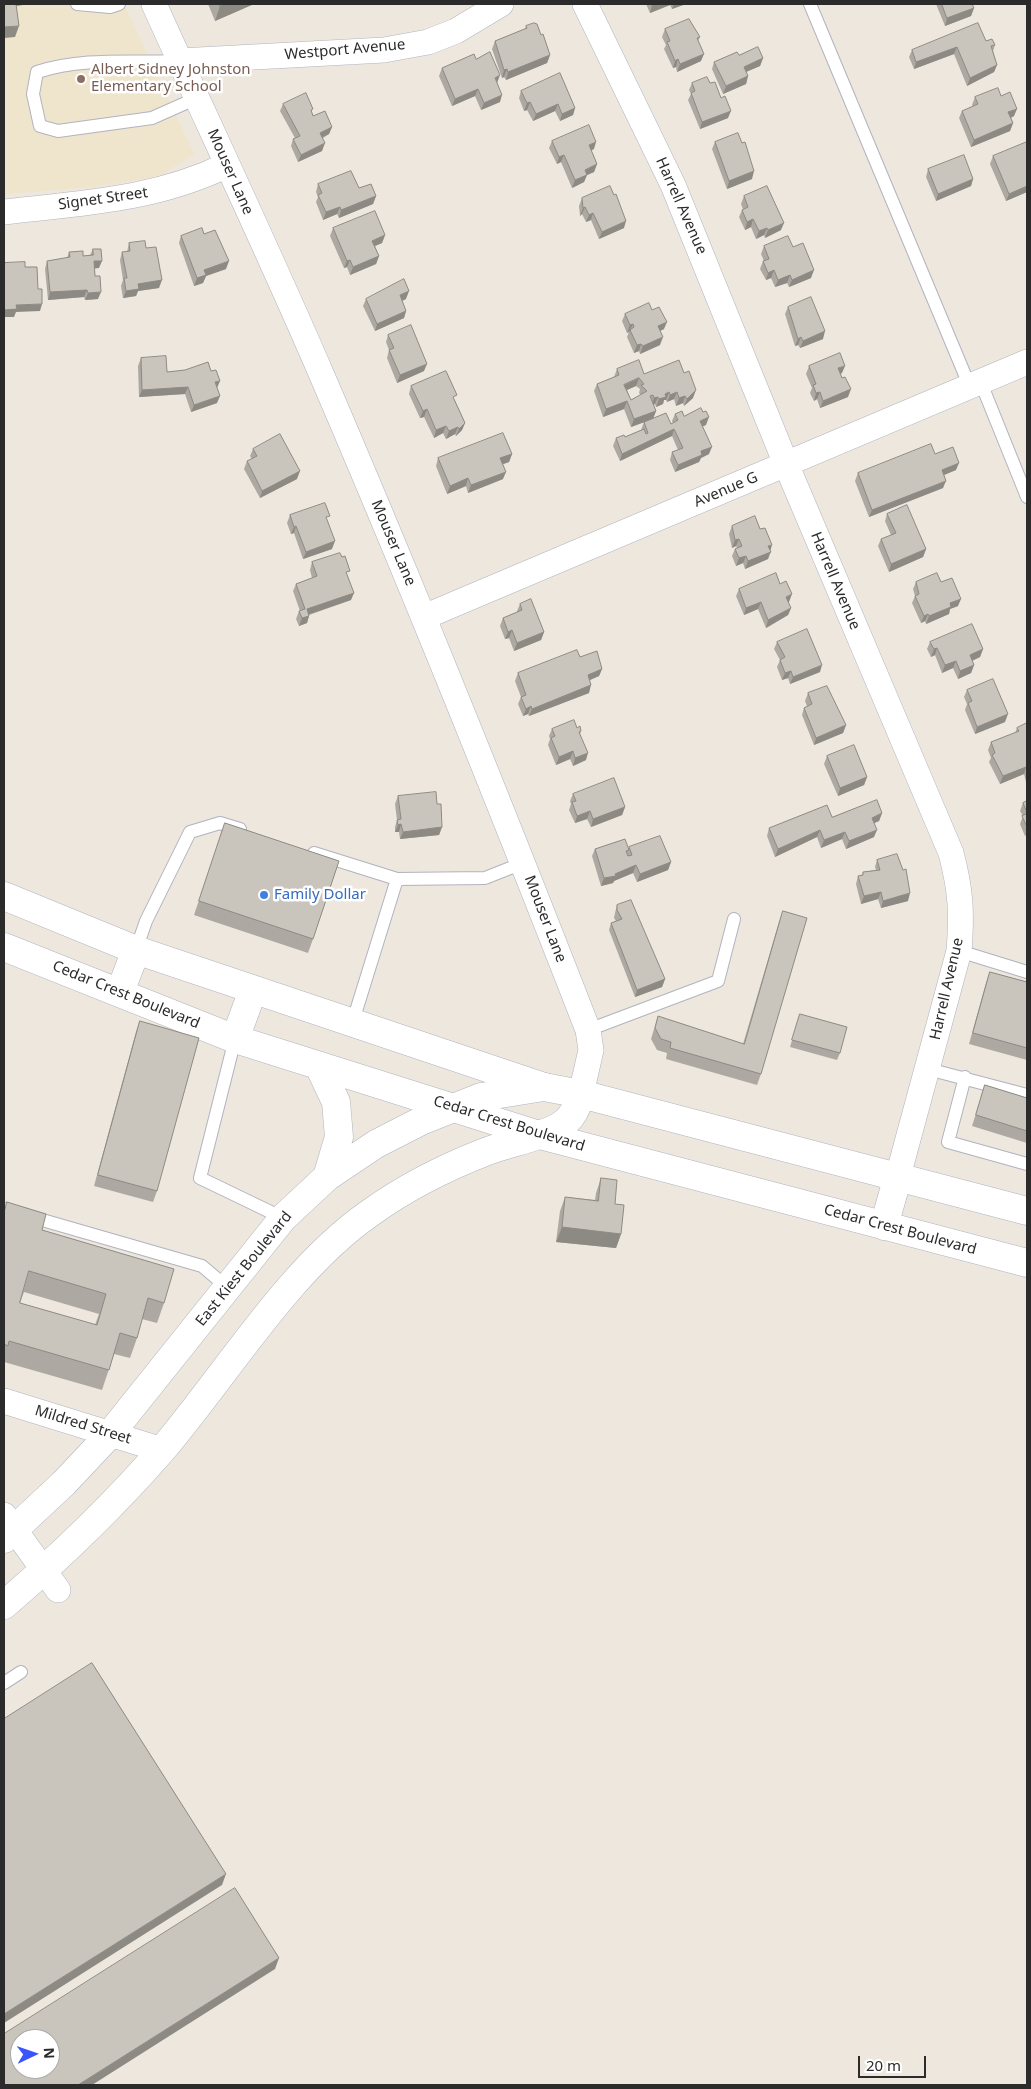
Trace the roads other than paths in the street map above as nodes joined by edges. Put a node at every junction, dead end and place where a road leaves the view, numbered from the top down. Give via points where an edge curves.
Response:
1 (77, 4) edge
2 (119, 4) edge
3 (154, 4) edge
4 (501, 4) edge
5 (585, 4) edge
6 (810, 4) edge
7 (180, 61) junction
8 (197, 98) junction
9 (227, 165) junction
10 (4, 212) edge
11 (1027, 362) edge
12 (975, 385) junction
13 (786, 464) junction
14 (1027, 496) edge
15 (424, 617) junction
16 (248, 832) edge
17 (304, 850) edge
18 (523, 863) junction
19 (397, 879) junction
20 (4, 896) edge
21 (734, 919) dead end
22 (4, 947) edge
23 (136, 950) junction
24 (959, 951) junction
25 (1027, 972) edge
26 (253, 990) junction
27 (120, 992) junction
28 (352, 1024) junction
29 (588, 1030) junction
30 (236, 1039) junction
31 (319, 1066) junction
32 (928, 1069) junction
33 (965, 1078) junction
34 (544, 1087) junction
35 (581, 1094) junction
36 (1027, 1094) edge
37 (452, 1108) junction
38 (536, 1134) junction
39 (1027, 1164) edge
40 (327, 1176) junction
41 (898, 1176) junction
42 (4, 1209) edge
43 (1027, 1211) edge
44 (283, 1218) junction
45 (884, 1226) junction
46 (1027, 1264) edge
47 (228, 1288) junction
48 (4, 1401) edge
49 (111, 1433) junction
50 (162, 1450) junction
51 (7, 1528) edge
52 (51, 1580) junction
53 (4, 1605) edge
54 (21, 1672) dead end
55 (4, 1683) edge

1 - 2 lane via 110,7
3 - 7 street, Mouser Lane
4 - 7 street, Westport Avenue via 428,42 384,50
5 - 13 street, Harrell Avenue via 673,185
6 - 12 lane
7 - 8 street, Mouser Lane
7 - 8 lane via 62,64 37,72 33,94 40,126 58,131 152,118
8 - 9 street, Mouser Lane
9 - 10 street, Signet Street via 203,177 126,199
9 - 15 street, Mouser Lane via 319,369
11 - 12 street, Avenue G
12 - 13 street, Avenue G
12 - 14 lane
13 - 15 street, Avenue G
13 - 24 street, Harrell Avenue via 950,853 960,889
15 - 18 street, Mouser Lane
16 - 23 lane via 220,823 190,832 146,921
17 - 19 lane
18 - 19 lane via 485,878
18 - 29 street, Mouser Lane
19 - 28 lane
20 - 23 main road
21 - 29 lane via 718,981
22 - 27 main road, Cedar Crest Boulevard
23 - 26 main road
23 - 27 main road
24 - 25 lane
24 - 32 street, Harrell Avenue
26 - 28 main road
26 - 30 main road
27 - 30 main road, Cedar Crest Boulevard
28 - 34 main road
29 - 35 street, Mouser Lane via 591,1050
30 - 31 main road, Cedar Crest Boulevard
30 - 44 lane via 200,1178
31 - 37 main road, Cedar Crest Boulevard
31 - 40 main road via 336,1102 338,1137
32 - 33 lane
32 - 41 street, Harrell Avenue
33 - 36 lane
33 - 39 lane via 948,1142
34 - 35 main road
34 - 37 main road, East Kiest Boulevard via 481,1098
35 - 38 main road via 575,1112 560,1126
35 - 41 main road
37 - 38 main road, Cedar Crest Boulevard
37 - 40 main road, East Kiest Boulevard via 376,1144
38 - 45 main road, Cedar Crest Boulevard
38 - 50 main road via 439,1172 385,1203 337,1237 280,1300
40 - 44 main road, East Kiest Boulevard
41 - 43 main road
41 - 45 main road
42 - 47 lane via 202,1266
44 - 47 main road, East Kiest Boulevard
45 - 46 main road, Cedar Crest Boulevard
47 - 49 main road, East Kiest Boulevard
48 - 49 street, Mildred Street
49 - 50 street, Mildred Street
49 - 51 main road, East Kiest Boulevard via 64,1483
50 - 52 main road
51 - 52 street
52 - 53 main road
54 - 55 lane

